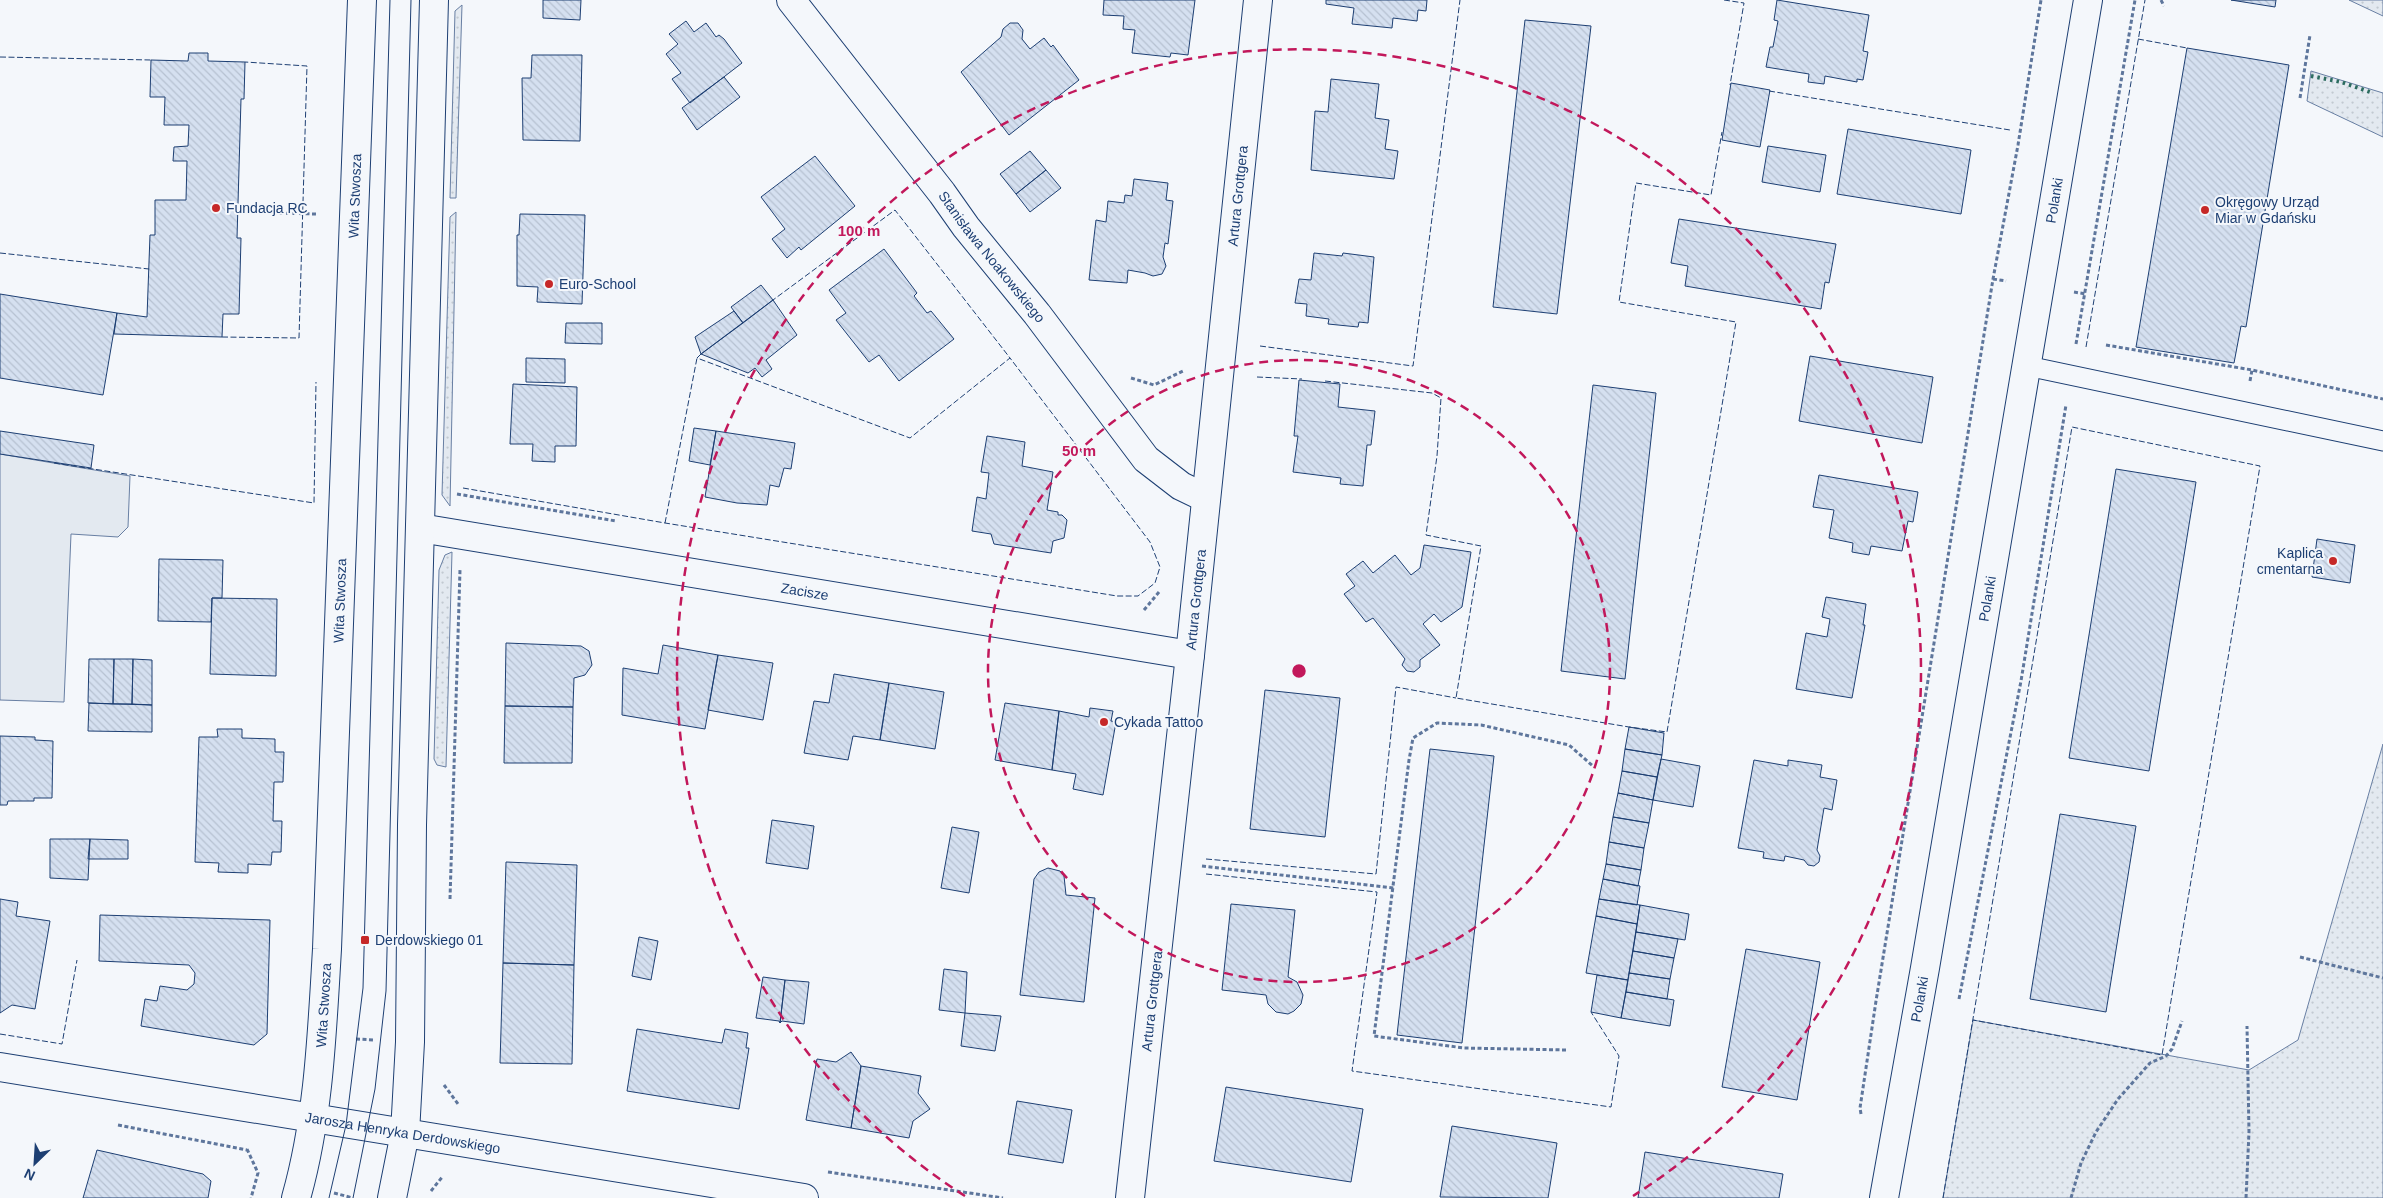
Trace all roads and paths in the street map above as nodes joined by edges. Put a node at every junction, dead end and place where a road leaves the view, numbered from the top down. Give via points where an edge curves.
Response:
1 (362, 0) edge
2 (434, 0) edge
3 (791, 0) edge
4 (1258, 0) edge
5 (2041, 0) edge
6 (2088, 0) edge
7 (2134, 0) edge
8 (2161, 0) edge
9 (2164, 6) dead end
10 (2310, 35) dead end
11 (2300, 98) dead end
12 (273, 213) dead end
13 (320, 214) dead end
14 (1993, 279) junction
15 (2000, 280) dead end
16 (2106, 345) dead end
17 (2027, 366) junction
18 (1187, 367) dead end
19 (2071, 375) junction
20 (1127, 377) dead end
21 (2383, 398) edge
22 (2383, 441) edge
23 (457, 494) dead end
24 (1206, 498) junction
25 (623, 522) dead end
26 (420, 528) junction
27 (460, 564) dead end
28 (1161, 590) dead end
29 (1142, 612) dead end
30 (1190, 655) junction
31 (1594, 767) dead end
32 (1166, 863) junction
33 (1394, 888) junction
34 (450, 908) dead end
35 (2300, 957) dead end
36 (2383, 978) edge
37 (1876, 1001) dead end
38 (1957, 1006) dead end
39 (2182, 1021) dead end
40 (2248, 1026) dead end
41 (322, 1036) junction
42 (410, 1042) junction
43 (1566, 1050) dead end
44 (0, 1067) edge
45 (445, 1078) dead end
46 (458, 1105) dead end
47 (313, 1120) junction
48 (114, 1124) dead end
49 (405, 1133) junction
50 (444, 1176) dead end
51 (429, 1194) dead end
52 (251, 1198) edge
53 (296, 1198) edge
54 (392, 1198) edge
55 (804, 1198) edge
56 (1130, 1198) edge
57 (1884, 1198) edge
58 (2071, 1198) edge
59 (2246, 1198) edge

1 - 41 street, Wita Stwosza
2 - 26 street
3 - 24 street, Stanisława Noakowskiego via 1146,458 1181,486
4 - 24 street, Artura Grottgera
5 - 14 path
6 - 17 street, Polanki
7 - 19 path
8 - 9 path
10 - 11 path
12 - 13 path
14 - 15 path
14 - 37 path
16 - 21 path via 2252,370
17 - 19 lane
17 - 57 street, Polanki
18 - 20 path via 1180,374 1154,385
19 - 22 lane
19 - 38 path via 2021,681
23 - 25 path
24 - 30 street, Artura Grottgera
26 - 30 street, Zacisze
26 - 42 street
27 - 34 path
28 - 29 path
30 - 32 street, Artura Grottgera
31 - 33 path via 1569,745 1481,725 1437,723 1413,738
32 - 33 path
32 - 56 street, Artura Grottgera
33 - 43 path via 1374,1036 1464,1048
35 - 36 path
39 - 58 path via 2172,1049 2166,1056 2150,1063 2107,1116 2081,1163
40 - 59 path
41 - 42 path
41 - 47 street, Wita Stwosza
42 - 49 street
44 - 47 street, Jarosza Henryka Derdowskiego
45 - 46 path via 444,1086
47 - 49 street, Jarosza Henryka Derdowskiego
47 - 53 street, Wita Stwosza
48 - 52 path via 247,1150 258,1173
49 - 54 street
49 - 55 street, Jarosza Henryka Derdowskiego
50 - 51 path

